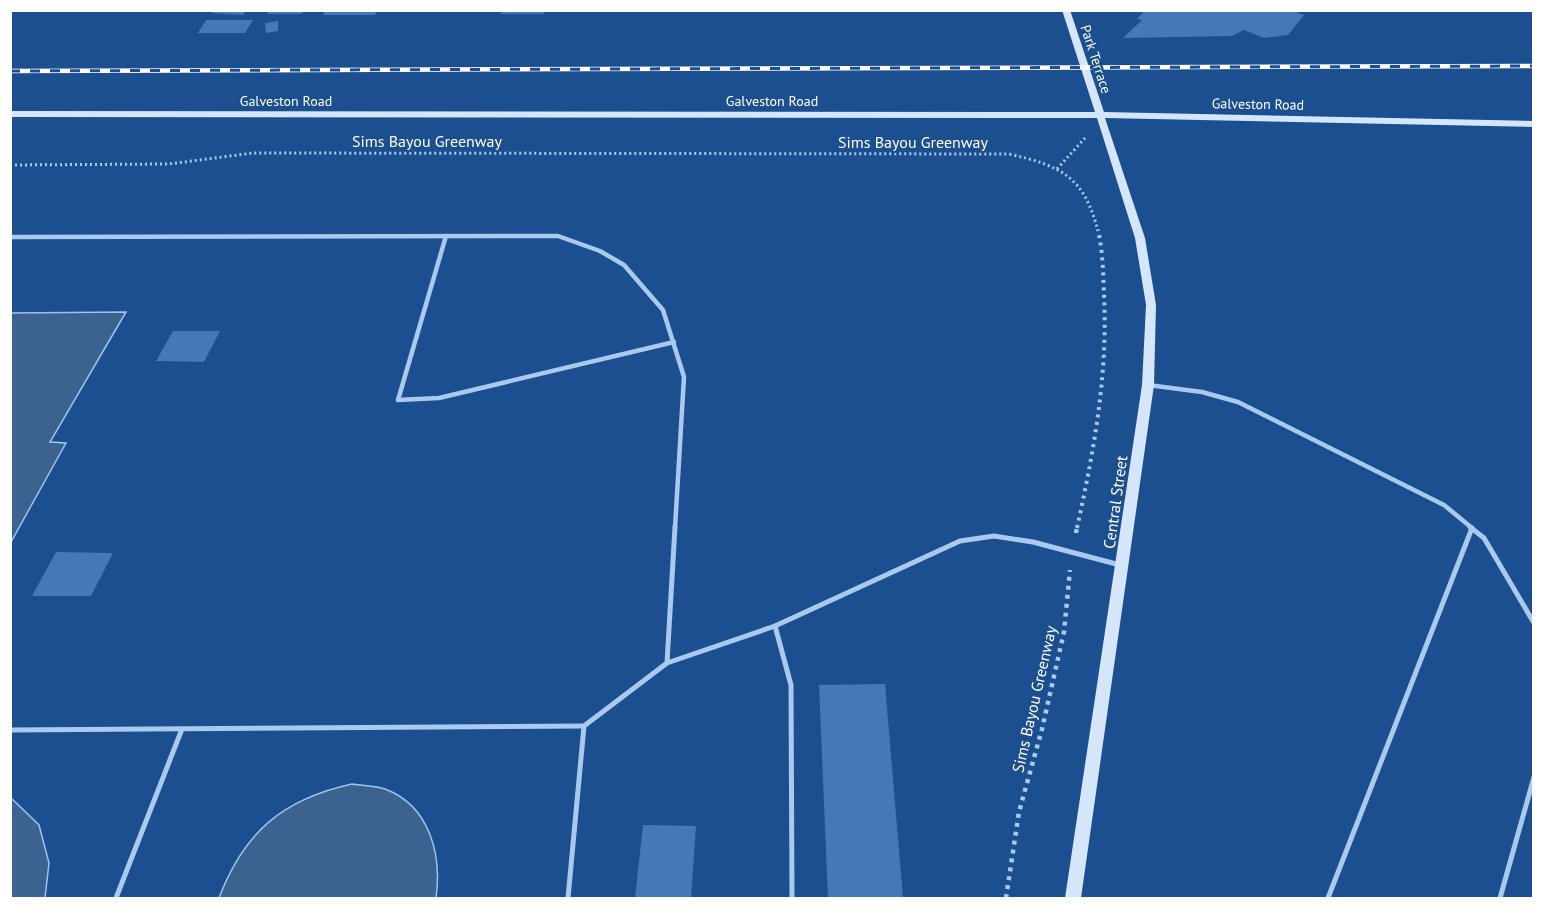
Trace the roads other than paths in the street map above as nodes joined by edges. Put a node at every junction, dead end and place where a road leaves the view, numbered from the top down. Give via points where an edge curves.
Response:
1 (1066, 10) edge
2 (10, 114) edge
3 (1100, 115) junction
4 (1533, 124) edge
5 (446, 236) junction
6 (10, 237) edge
7 (674, 342) junction
8 (1149, 385) junction
9 (1472, 528) junction
10 (1122, 566) junction
11 (1533, 624) edge
12 (775, 626) junction
13 (667, 663) junction
14 (584, 726) junction
15 (182, 729) junction
16 (10, 730) edge
17 (1533, 777) edge
18 (116, 898) edge
19 (567, 898) edge
20 (792, 898) edge
21 (1073, 898) edge
22 (1328, 898) edge
23 (1500, 898) edge

1 - 3 main road, Park Terrace
2 - 3 main road, Galveston Road
3 - 4 main road, Galveston Road
3 - 8 main road, Central Street via 1140,238 1150,305
5 - 6 lane
5 - 7 lane via 558,236 600,251 624,265 642,283 663,309
5 - 7 lane via 398,400 439,398
7 - 13 lane via 684,376
8 - 9 lane via 1202,392 1238,402 1444,505
8 - 10 main road, Central Street
9 - 11 lane via 1484,537
9 - 22 lane
10 - 12 lane via 994,536 960,541
10 - 21 main road, Central Street
12 - 13 lane
12 - 20 lane via 791,685
13 - 14 lane
14 - 15 lane
14 - 19 lane
15 - 16 lane
15 - 18 lane
17 - 23 lane

